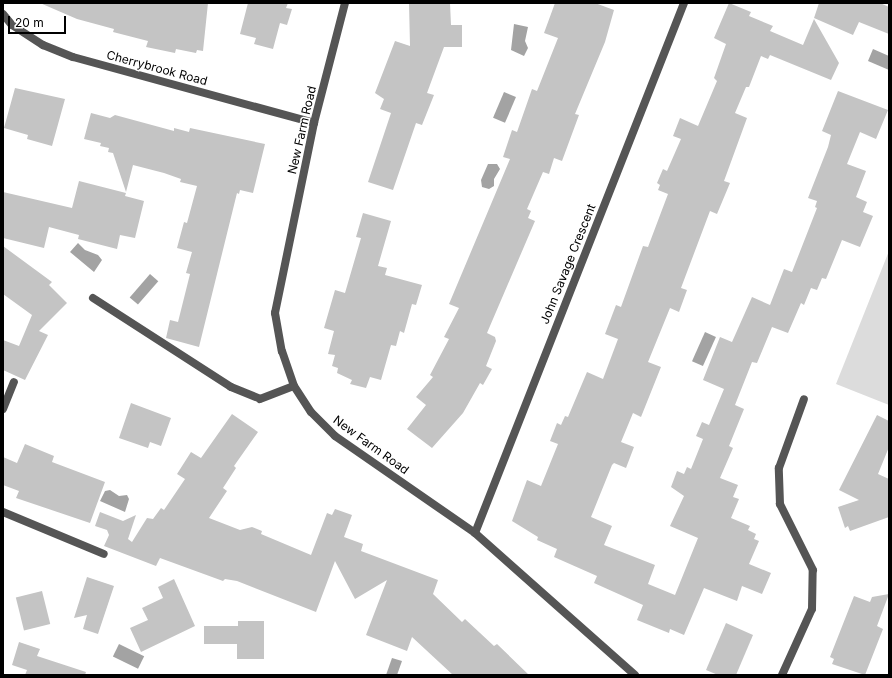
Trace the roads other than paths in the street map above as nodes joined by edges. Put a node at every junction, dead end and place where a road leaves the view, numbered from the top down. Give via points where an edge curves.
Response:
1 (345, 3) edge
2 (684, 3) edge
3 (3, 14) edge
4 (314, 123) junction
5 (93, 298) dead end
6 (14, 382) dead end
7 (294, 386) junction
8 (804, 399) dead end
9 (3, 409) edge
10 (3, 512) edge
11 (475, 533) junction
12 (104, 554) dead end
13 (635, 675) edge
14 (782, 675) edge

1 - 4 street, New Farm Road
2 - 11 street, John Savage Crescent
3 - 4 street, Cherrybrook Road via 12,25 31,37 73,57
4 - 7 street, New Farm Road via 275,313 282,352
5 - 7 street via 231,388 260,399
6 - 9 street
7 - 11 street, New Farm Road via 311,412 335,436
8 - 14 street via 779,468 780,504 813,570 812,609
10 - 12 street
11 - 13 street, New Farm Road

